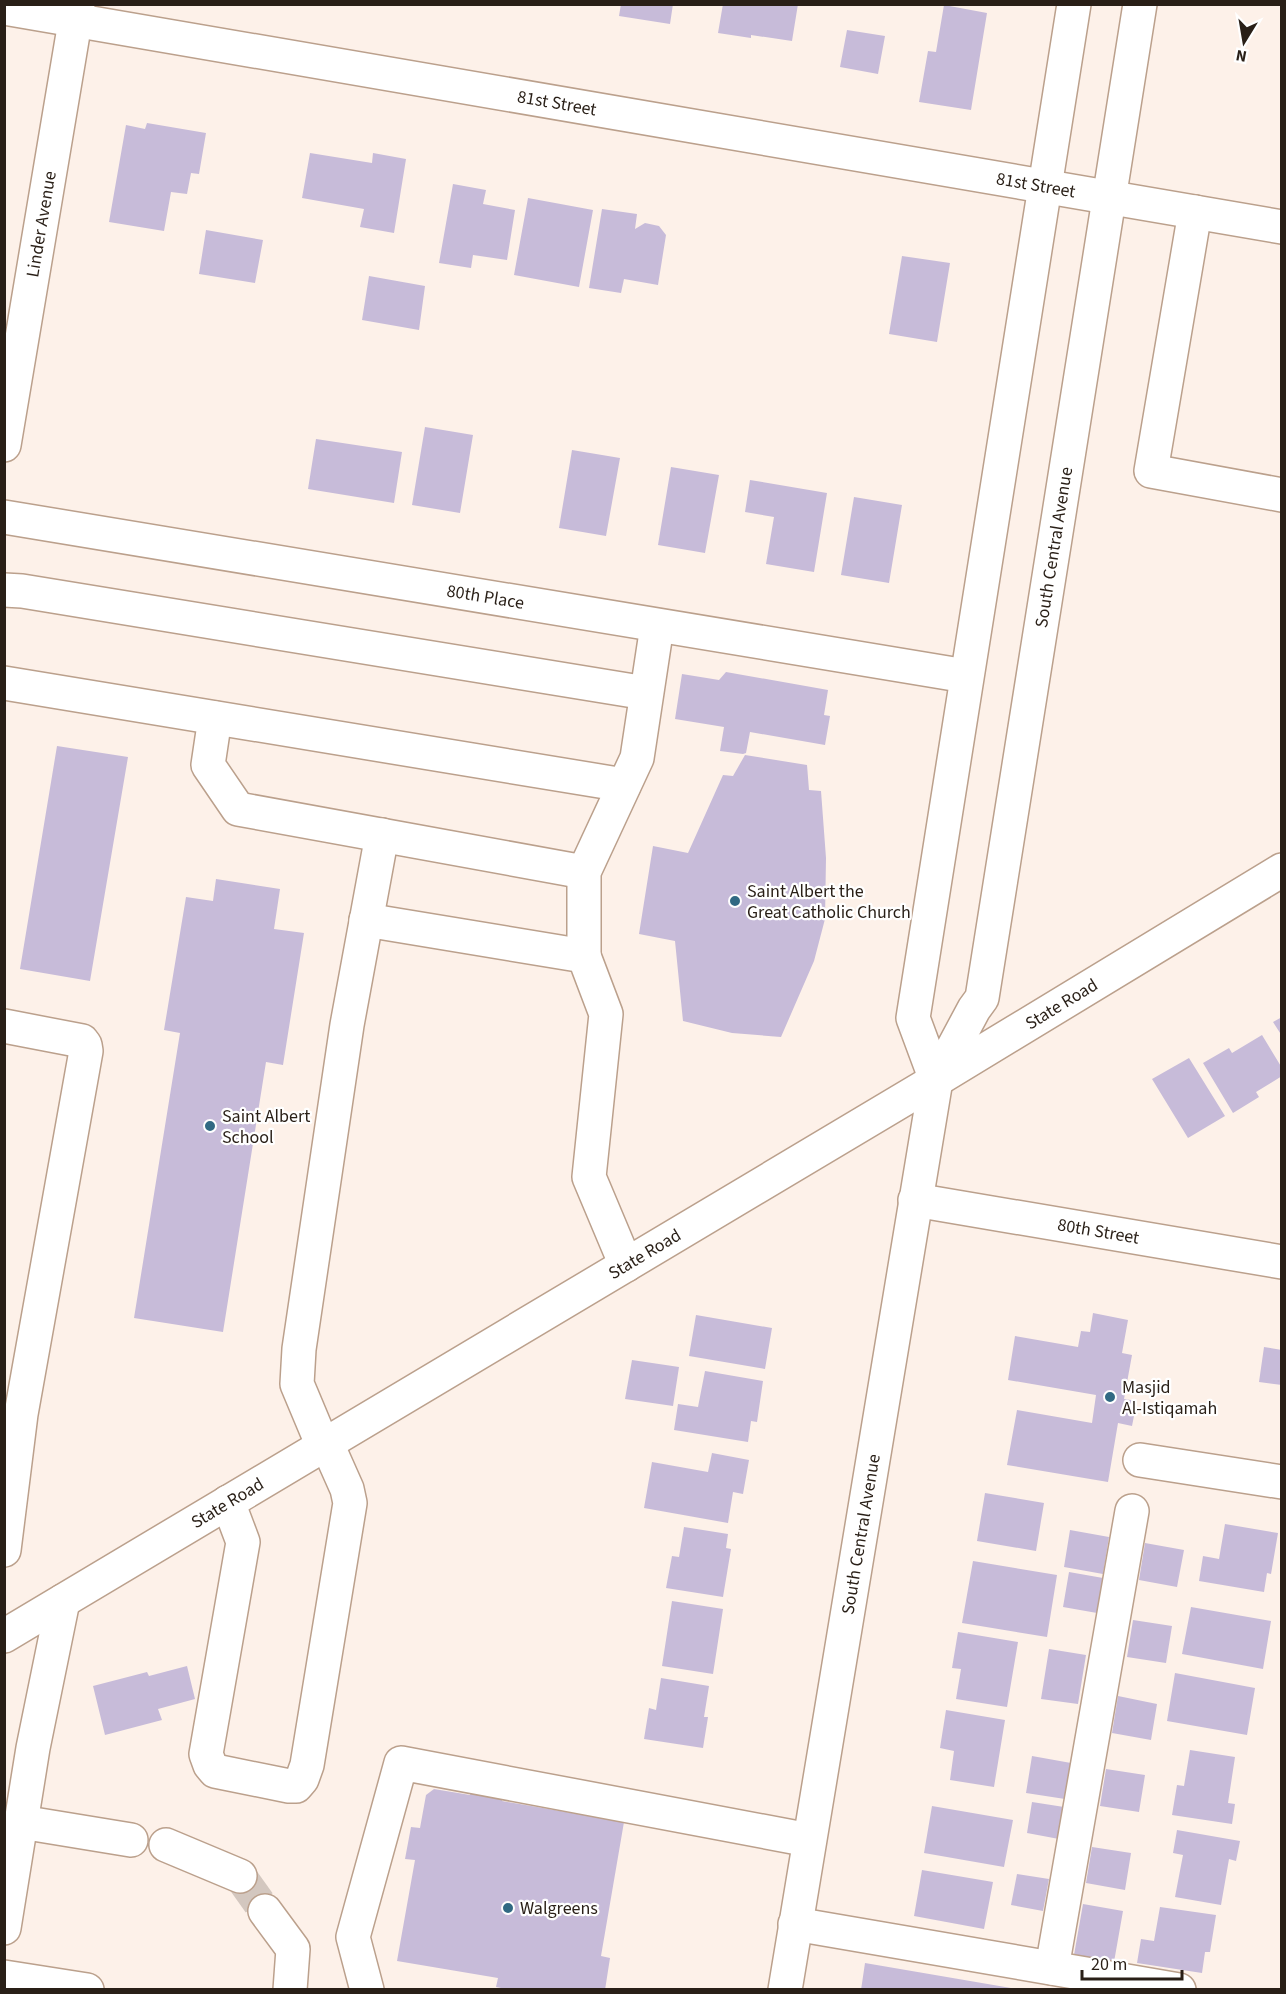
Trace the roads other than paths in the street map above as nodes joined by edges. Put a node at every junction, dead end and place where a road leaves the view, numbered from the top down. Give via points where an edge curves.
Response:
1 (1074, 4) edge
2 (1140, 4) edge
3 (4, 8) edge
4 (77, 12) edge
5 (1046, 187) junction
6 (1109, 198) junction
7 (1195, 212) junction
8 (1281, 227) edge
9 (4, 445) edge
10 (1281, 495) edge
11 (4, 517) edge
12 (4, 590) edge
13 (657, 626) junction
14 (966, 676) junction
15 (4, 683) edge
16 (646, 693) junction
17 (215, 718) junction
18 (624, 785) junction
19 (382, 835) junction
20 (1281, 870) edge
21 (584, 872) junction
22 (366, 920) junction
23 (584, 956) junction
24 (4, 1026) edge
25 (936, 1080) junction
26 (915, 1200) junction
27 (1281, 1262) edge
28 (626, 1265) junction
29 (325, 1445) junction
30 (1140, 1460) dead end
31 (1281, 1482) edge
32 (228, 1502) junction
33 (1132, 1511) dead end
34 (4, 1550) edge
35 (63, 1601) junction
36 (4, 1636) edge
37 (33, 1748) junction
38 (4, 1768) edge
39 (21, 1822) junction
40 (131, 1840) dead end
41 (809, 1840) junction
42 (166, 1845) dead end
43 (240, 1876) tunnel mouth
44 (265, 1911) tunnel mouth
45 (795, 1924) junction
46 (4, 1928) edge
47 (1052, 1968) junction
48 (4, 1977) edge
49 (87, 1989) edge
50 (290, 1989) edge
51 (368, 1989) edge
52 (785, 1989) edge
53 (1179, 1989) edge

1 - 5 street
2 - 6 street, South Central Avenue
3 - 4 street, 81st Street
4 - 5 street, 81st Street
4 - 9 street, Linder Avenue
5 - 6 street, 81st Street
5 - 14 street
6 - 7 street, 81st Street
6 - 25 street, South Central Avenue via 982,999
7 - 8 street, 81st Street
7 - 10 street via 1151,471
11 - 13 street, 80th Place
12 - 16 street
13 - 14 street, 80th Place
13 - 16 street
14 - 25 street via 913,1018
15 - 17 street
16 - 18 street via 637,758
17 - 18 street
17 - 19 street via 208,765 238,809
18 - 21 street
19 - 21 street
19 - 22 street
20 - 25 street, State Road
21 - 23 street
22 - 23 street
22 - 29 street via 299,1349 297,1384
23 - 28 street via 606,1014 589,1177
24 - 34 street via 82,1041 86,1051 21,1414
25 - 26 street, South Central Avenue
25 - 28 street, State Road
26 - 27 street, 80th Street
26 - 41 street, South Central Avenue
28 - 29 street, State Road
29 - 32 street, State Road
29 - 32 street via 350,1503 307,1765 296,1786 215,1771 206,1754 243,1542
30 - 31 street
32 - 35 street, State Road
33 - 47 street
35 - 36 street, State Road
35 - 37 street
37 - 38 street
37 - 39 street
39 - 40 street
39 - 46 street
41 - 45 street, South Central Avenue
41 - 51 street via 400,1763 353,1937
42 - 43 street
44 - 50 street via 293,1949
45 - 47 street
45 - 52 street, South Central Avenue
47 - 53 street
48 - 49 street

